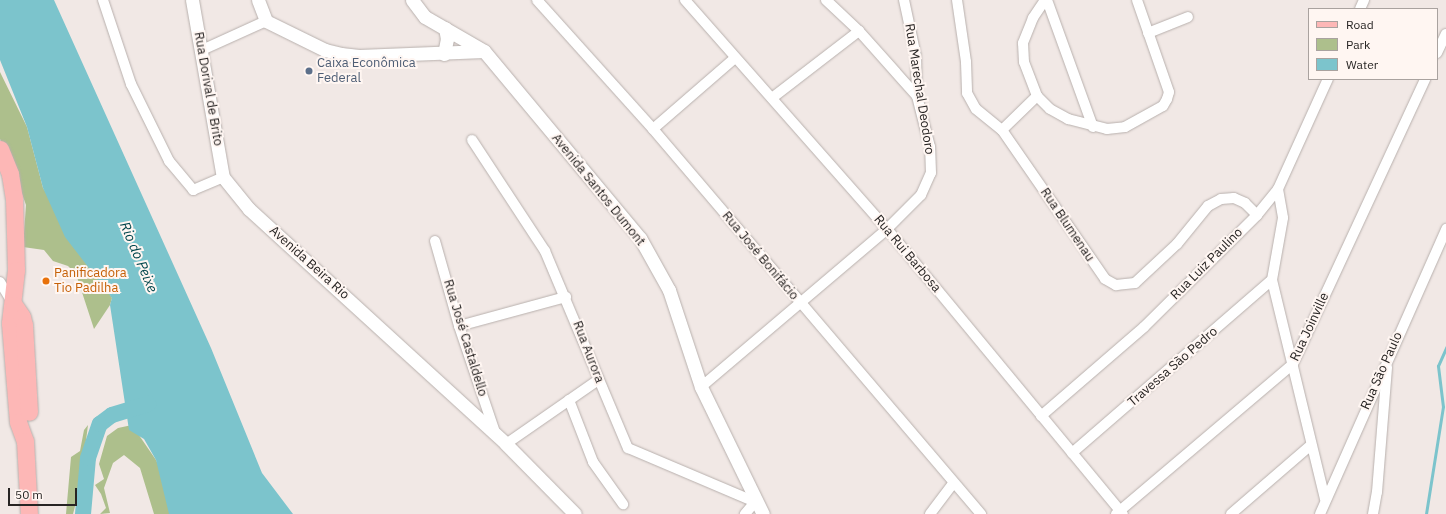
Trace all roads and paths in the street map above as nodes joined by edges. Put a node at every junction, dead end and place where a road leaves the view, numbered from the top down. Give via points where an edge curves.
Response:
1 (103, 0) edge
2 (192, 0) edge
3 (258, 0) edge
4 (412, 0) edge
5 (685, 0) edge
6 (826, 0) edge
7 (904, 0) edge
8 (957, 0) edge
9 (1046, 0) edge
10 (1137, 0) edge
11 (543, 2) edge
12 (1188, 17) dead end
13 (266, 21) junction
14 (445, 28) junction
15 (859, 30) junction
16 (1148, 33) junction
17 (1446, 34) edge
18 (202, 50) junction
19 (484, 51) junction
20 (1438, 51) edge
21 (444, 54) junction
22 (736, 58) junction
23 (1328, 80) edge
24 (1425, 80) edge
25 (917, 96) junction
26 (1037, 96) junction
27 (772, 98) junction
28 (1092, 127) junction
29 (653, 129) junction
30 (1002, 130) junction
31 (472, 140) dead end
32 (0, 149) edge
33 (223, 177) junction
34 (1278, 189) junction
35 (1257, 214) junction
36 (887, 229) junction
37 (1446, 229) edge
38 (436, 240) dead end
39 (1272, 280) junction
40 (0, 282) edge
41 (566, 297) junction
42 (799, 301) junction
43 (14, 305) junction
44 (459, 326) junction
45 (1388, 359) junction
46 (1293, 364) junction
47 (598, 380) junction
48 (701, 387) junction
49 (569, 400) junction
50 (1041, 416) junction
51 (501, 439) junction
52 (1311, 445) junction
53 (1072, 453) junction
54 (953, 484) junction
55 (1325, 499) junction
56 (755, 502) junction
57 (624, 504) dead end
58 (1120, 513) edge
59 (29, 514) edge
60 (575, 514) edge
61 (746, 514) edge
62 (763, 514) edge
63 (930, 514) edge
64 (980, 514) edge
65 (1232, 514) edge
66 (1320, 514) edge
67 (1373, 514) edge

1 - 33 street via 131,84 169,161 193,190
2 - 18 street, Rua Dorival de Brito
3 - 13 street
4 - 14 street, Avenida Santos Dumont via 425,16
5 - 22 street, Rua Rui Barbosa
6 - 15 street
7 - 25 street, Rua Marechal Deodoro via 916,56
8 - 30 street, Rua Blumenau via 966,62 967,93 976,109
9 - 26 street via 1033,18 1023,43 1024,62
9 - 28 street
10 - 16 street
11 - 29 street, Rua José Bonifácio
12 - 16 street
13 - 18 street
13 - 21 street via 325,50 341,54
14 - 19 street, Avenida Santos Dumont
14 - 21 street via 447,39
15 - 25 street
15 - 27 street
16 - 28 street via 1169,92 1163,106 1125,127 1107,130
17 - 20 street
18 - 33 street, Rua Dorival de Brito
19 - 21 street
19 - 48 street, Avenida Santos Dumont via 640,238 668,290
22 - 27 street, Rua Rui Barbosa
22 - 29 street
23 - 34 street, Rua Luiz Paulino
24 - 46 street, Rua Joinville
25 - 36 street, Rua Marechal Deodoro via 930,147 931,173 921,196
26 - 28 street via 1050,109 1068,119
26 - 30 street
27 - 36 street, Rua Rui Barbosa
29 - 42 street, Rua José Bonifácio
30 - 35 street, Rua Blumenau via 1096,268 1116,285 1135,283 1146,275 1177,244 1208,206 1221,199 1234,198 1245,203
31 - 41 street, Rua Aurora via 545,251
32 - 43 main road via 10,174 14,198
33 - 51 street, Avenida Beira Rio via 249,209
34 - 35 street, Rua Luiz Paulino
34 - 39 street via 1283,218
35 - 50 street, Rua Luiz Paulino via 1144,327
36 - 42 street, Rua Marechal Deodoro
36 - 50 street, Rua Rui Barbosa
37 - 45 street, Rua São Paulo
38 - 44 street, Rua José Castaldello
39 - 46 street
39 - 53 street, Travessa São Pedro
40 - 43 street
41 - 44 street
41 - 47 street, Rua Aurora
42 - 48 street, Rua Marechal Deodoro
42 - 54 street, Rua José Bonifácio
43 - 59 main road via 10,323 20,348 18,422 25,441
44 - 51 street, Rua José Castaldello
45 - 55 street, Rua São Paulo
45 - 67 street
46 - 52 street
46 - 58 street, Rua Joinville
47 - 49 street
47 - 56 street, Rua Aurora via 628,448
48 - 56 street, Avenida Santos Dumont
49 - 51 street
49 - 57 street via 592,462
50 - 53 street, Rua Rui Barbosa
51 - 60 street, Avenida Beira Rio
52 - 55 street
52 - 65 street
53 - 58 street, Rua Rui Barbosa
54 - 63 street
54 - 64 street, Rua José Bonifácio
55 - 66 street, Rua São Paulo
56 - 61 street
56 - 62 street, Avenida Santos Dumont

